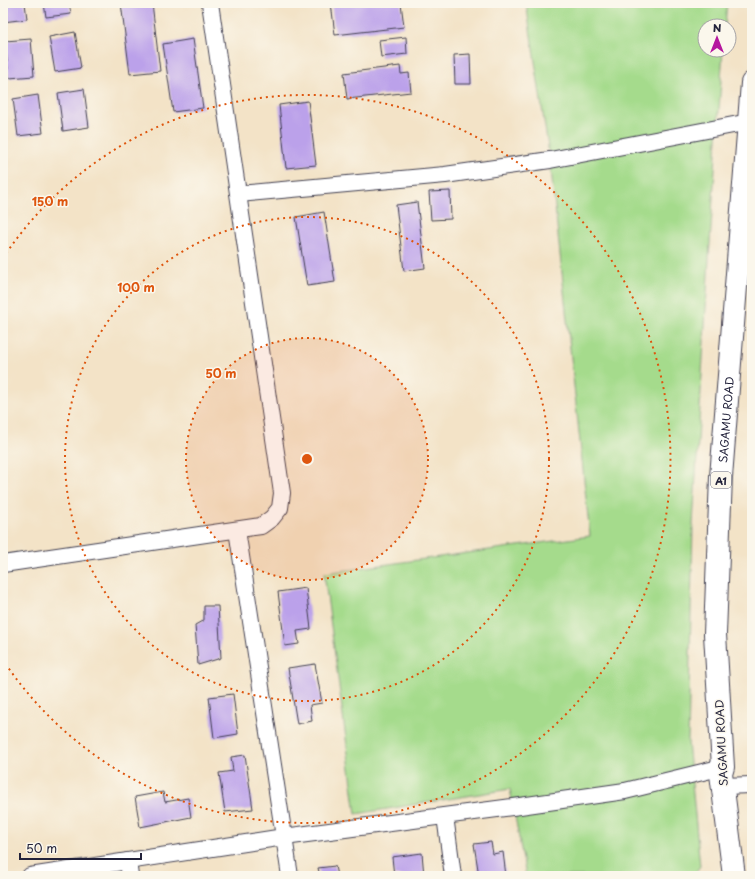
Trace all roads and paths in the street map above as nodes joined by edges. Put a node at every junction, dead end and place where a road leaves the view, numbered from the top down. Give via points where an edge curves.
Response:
1 (210, 3) edge
2 (752, 83) edge
3 (749, 122) junction
4 (239, 194) junction
5 (238, 530) junction
6 (3, 564) edge
7 (722, 776) junction
8 (752, 785) edge
9 (446, 816) junction
10 (284, 837) junction
11 (129, 868) edge
12 (30, 876) edge
13 (290, 876) edge
14 (453, 876) edge
15 (734, 876) edge

1 - 4 street
2 - 3 highway, SAGAMU ROAD / A1
3 - 4 street via 543,161 445,175
3 - 7 highway, SAGAMU ROAD / A1 via 721,477 715,634
4 - 5 street via 282,493 280,508 272,518 261,526
5 - 6 street
5 - 10 street
7 - 8 street
7 - 9 street
7 - 15 highway, SAGAMU ROAD / A1
9 - 10 street
9 - 14 street
10 - 11 street
10 - 13 street
11 - 12 street

